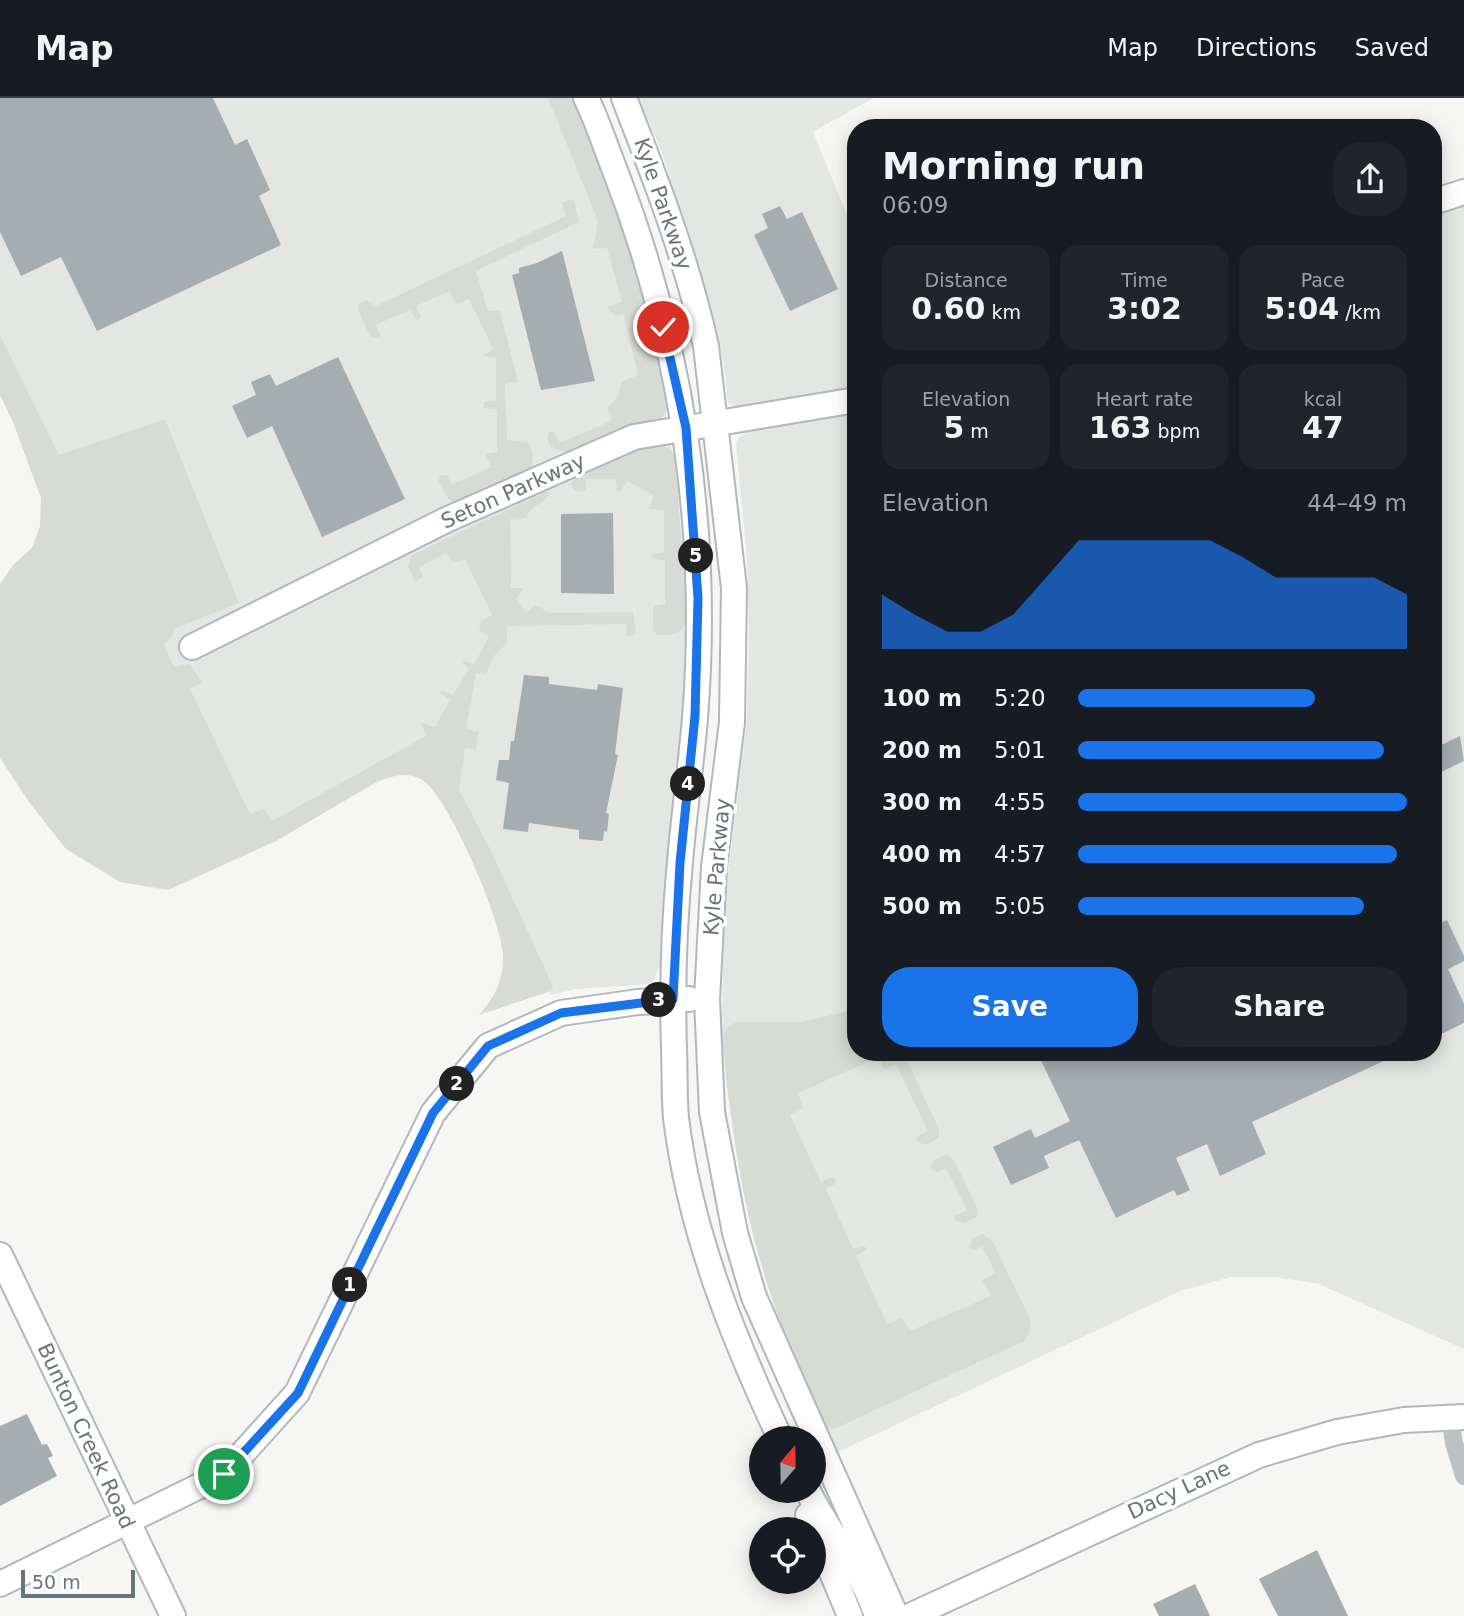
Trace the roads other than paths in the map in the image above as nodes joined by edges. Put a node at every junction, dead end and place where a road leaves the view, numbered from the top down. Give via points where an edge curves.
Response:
1 (586, 98) edge
2 (624, 98) edge
3 (1464, 192) edge
4 (1442, 199) edge
5 (847, 402) edge
6 (715, 424) junction
7 (686, 428) junction
8 (192, 647) dead end
9 (673, 999) junction
10 (707, 999) junction
11 (0, 1255) edge
12 (1457, 1417) edge
13 (774, 1426) edge
14 (1464, 1476) edge
15 (804, 1503) edge
16 (814, 1503) edge
17 (127, 1521) junction
18 (0, 1584) edge
19 (173, 1616) edge
20 (850, 1616) edge
21 (877, 1616) edge
22 (896, 1616) edge
23 (911, 1616) edge

1 - 7 street, Kyle Parkway via 638,230
2 - 6 street, Kyle Parkway via 672,219 699,314
3 - 4 street
5 - 6 street, Seton Parkway
6 - 7 street, Seton Parkway
6 - 10 street, Kyle Parkway via 734,588 732,722 714,867
7 - 8 street, Seton Parkway via 634,437 446,520
7 - 9 street, Kyle Parkway via 698,632
9 - 10 street
9 - 13 street, Kyle Parkway via 676,1117 701,1241 737,1345
9 - 17 street via 561,1013 488,1046 433,1113 298,1393 224,1474
10 - 22 street, Kyle Parkway via 712,1112 735,1233 754,1297
11 - 17 street, Bunton Creek Road
12 - 14 street via 1454,1443
12 - 23 street, Dacy Lane via 1404,1420 1337,1432 1259,1455
15 - 20 street
16 - 21 street
17 - 18 street
17 - 19 street, Bunton Creek Road

